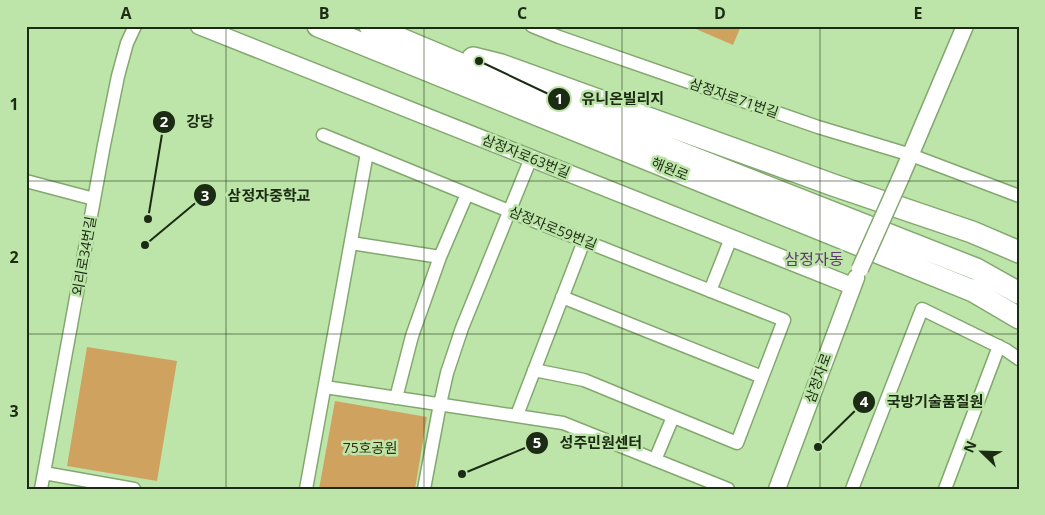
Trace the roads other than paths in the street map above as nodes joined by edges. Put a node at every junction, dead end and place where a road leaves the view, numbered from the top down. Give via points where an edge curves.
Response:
1 (135, 26) edge
2 (199, 26) edge
3 (318, 26) edge
4 (370, 26) edge
5 (532, 26) edge
6 (966, 26) edge
7 (414, 45) junction
8 (323, 135) dead end
9 (368, 153) junction
10 (911, 155) junction
11 (531, 158) junction
12 (26, 181) edge
13 (467, 194) junction
14 (1019, 196) edge
15 (94, 199) junction
16 (510, 211) junction
17 (731, 238) junction
18 (584, 241) junction
19 (351, 243) junction
20 (1019, 252) edge
21 (440, 258) junction
22 (852, 286) junction
23 (710, 291) junction
24 (1019, 293) edge
25 (562, 297) junction
26 (1019, 318) edge
27 (999, 346) junction
28 (1019, 359) edge
29 (534, 370) junction
30 (762, 377) junction
31 (325, 387) junction
32 (396, 398) junction
33 (440, 404) junction
34 (517, 416) junction
35 (673, 417) junction
36 (655, 460) junction
37 (44, 473) junction
38 (42, 489) edge
39 (134, 489) edge
40 (306, 489) edge
41 (424, 489) edge
42 (728, 489) edge
43 (777, 489) edge
44 (852, 489) edge
45 (945, 489) edge

1 - 15 street, 외리로34번길 via 118,76
2 - 11 street, 삼정자로63번길
3 - 26 highway, 해원로 via 973,291
4 - 7 highway, 해원로
5 - 10 street, 삼정자로71번길 via 818,127
6 - 10 street
7 - 20 highway via 501,65 972,232
7 - 24 highway, 해원로 via 976,269
8 - 9 street, 삼정자로59번길
9 - 13 street, 삼정자로59번길
9 - 19 street
10 - 14 street, 삼정자로71번길
10 - 22 street, 삼정자로, bridge
11 - 16 street
11 - 17 street, 삼정자로63번길
12 - 15 street
13 - 16 street, 삼정자로59번길
13 - 21 street
15 - 37 street, 외리로34번길
16 - 18 street, 삼정자로59번길
16 - 33 street via 462,328
17 - 22 street, 삼정자로63번길
17 - 23 street
18 - 23 street, 삼정자로59번길
18 - 25 street
19 - 21 street
19 - 31 street
21 - 32 street via 412,336
22 - 43 street, 삼정자로
23 - 30 street, 삼정자로59번길 via 784,320
25 - 29 street
25 - 30 street
27 - 28 street
27 - 44 street via 922,309
27 - 45 street
29 - 34 street
29 - 35 street via 584,380
30 - 35 street via 737,443
31 - 32 street
31 - 40 street
32 - 33 street
33 - 34 street
33 - 41 street
34 - 36 street via 563,423
35 - 36 street
36 - 42 street
37 - 38 street, 외리로34번길
37 - 39 street

